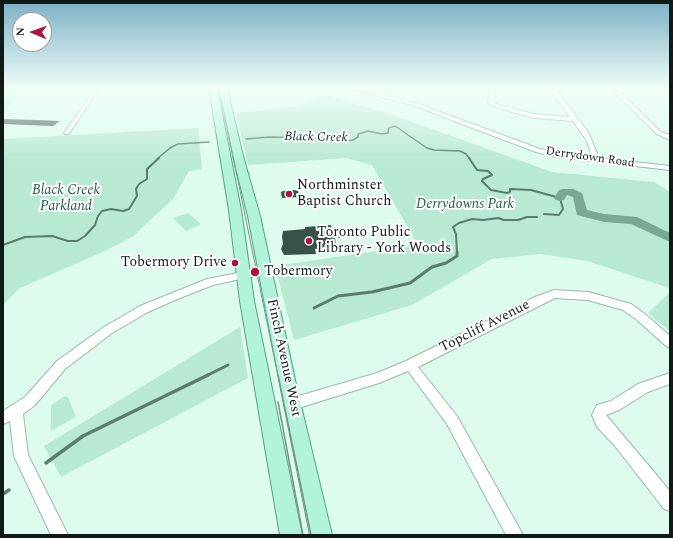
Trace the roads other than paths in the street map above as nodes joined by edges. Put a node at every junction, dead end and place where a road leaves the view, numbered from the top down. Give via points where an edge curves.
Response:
1 (80, 113) edge
2 (218, 113) edge
3 (228, 113) edge
4 (438, 113) edge
5 (523, 113) edge
6 (570, 113) edge
7 (639, 113) edge
8 (574, 119) junction
9 (67, 133) dead end
10 (670, 138) edge
11 (596, 159) junction
12 (670, 168) edge
13 (264, 271) junction
14 (244, 275) junction
15 (670, 344) edge
16 (410, 365) junction
17 (670, 378) edge
18 (292, 404) junction
19 (9, 414) edge
20 (670, 503) edge
21 (60, 535) edge
22 (291, 535) edge
23 (321, 535) edge
24 (515, 535) edge

1 - 9 street
2 - 14 main road, Finch Avenue West
3 - 13 main road, Finch Avenue West via 254,216
4 - 11 street, Derrydown Road via 538,151
5 - 8 street
6 - 8 street
7 - 10 street via 659,133
8 - 11 street via 590,141
11 - 12 street, Derrydown Road
13 - 14 street
13 - 18 main road, Finch Avenue West
14 - 19 street via 211,282 171,297 108,330 61,365 30,401
14 - 22 main road, Finch Avenue West
15 - 16 street, Topcliff Avenue via 627,307 588,296 554,294
16 - 18 street, Topcliff Avenue via 379,378
16 - 24 street via 452,420
17 - 20 street via 643,388 614,406 602,409 599,415 602,422
18 - 23 main road, Finch Avenue West
19 - 21 street via 21,456

